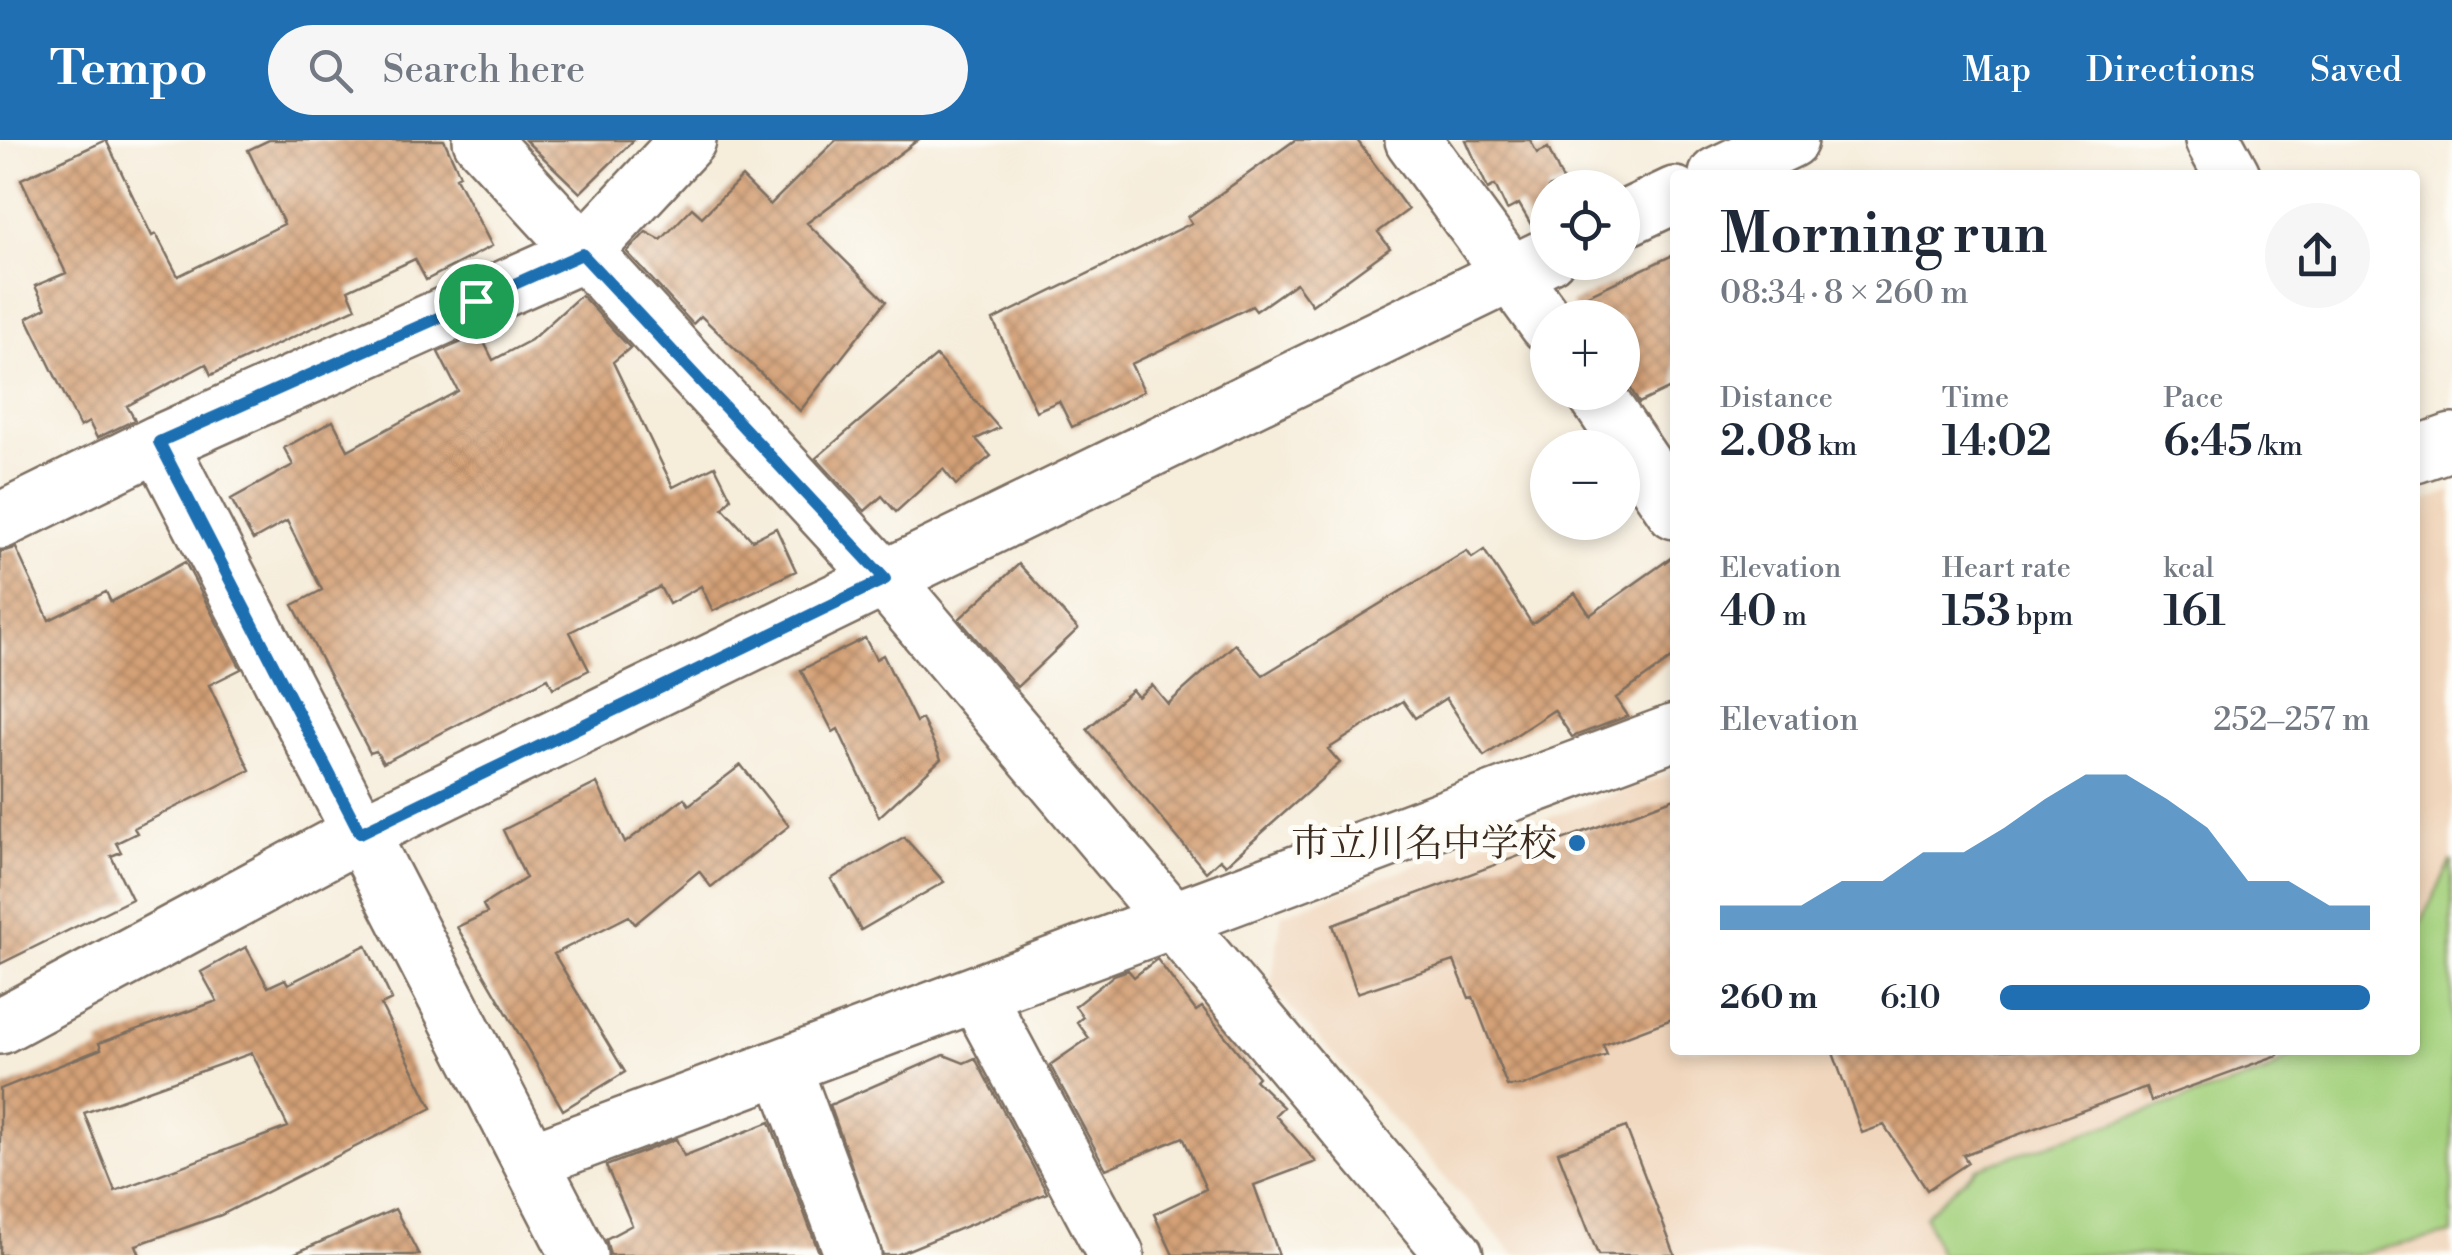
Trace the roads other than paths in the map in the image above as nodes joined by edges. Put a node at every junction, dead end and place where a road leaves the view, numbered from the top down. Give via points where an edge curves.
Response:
1 (481, 140) edge
2 (688, 140) edge
3 (1414, 140) edge
4 (1790, 140) edge
5 (2213, 140) edge
6 (1727, 170) edge
7 (2229, 170) edge
8 (1670, 197) edge
9 (1640, 212) edge
10 (582, 254) junction
11 (1530, 265) edge
12 (1606, 410) edge
13 (159, 442) junction
14 (2452, 442) edge
15 (2420, 453) edge
16 (1670, 504) edge
17 (0, 521) edge
18 (885, 579) junction
19 (1670, 734) edge
20 (360, 833) junction
21 (1172, 919) junction
22 (977, 995) junction
23 (0, 1026) edge
24 (783, 1067) junction
25 (532, 1160) junction
26 (579, 1255) edge
27 (854, 1255) edge
28 (1116, 1255) edge
29 (1455, 1255) edge

1 - 10 street
2 - 10 street
3 - 11 street
4 - 6 street
5 - 7 street
8 - 9 street
10 - 13 street
10 - 18 street
11 - 18 street
12 - 16 street
13 - 17 street
13 - 20 street
14 - 15 street
18 - 20 street
18 - 21 street
19 - 21 street
20 - 23 street
20 - 25 street
21 - 22 street
21 - 29 street
22 - 24 street
22 - 28 street
24 - 25 street
24 - 27 street
25 - 26 street

